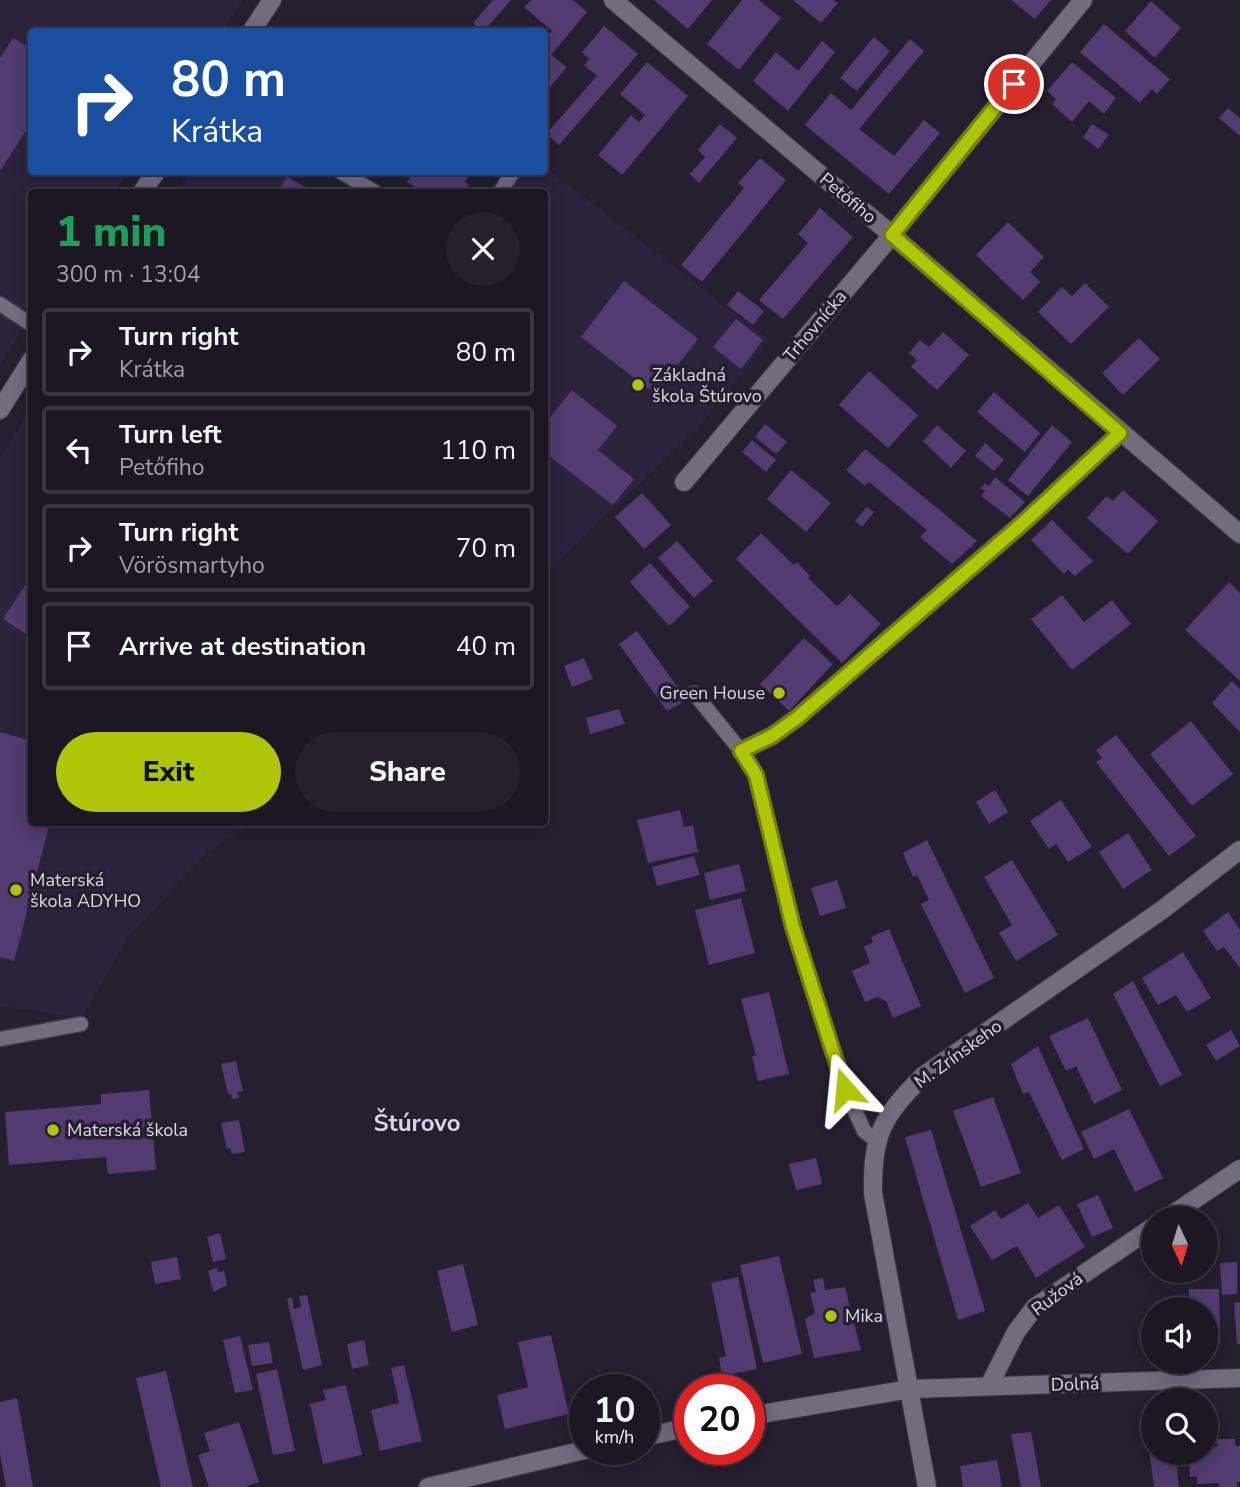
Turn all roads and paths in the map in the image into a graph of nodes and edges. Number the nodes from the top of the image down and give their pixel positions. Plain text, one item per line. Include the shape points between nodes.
1 (272, 0) edge
2 (613, 0) edge
3 (1083, 0) edge
4 (254, 28) edge
5 (346, 175) edge
6 (370, 189) edge
7 (892, 235) junction
8 (0, 304) edge
9 (28, 322) edge
10 (28, 365) edge
11 (0, 410) edge
12 (1120, 433) junction
13 (684, 482) dead end
14 (1240, 534) edge
15 (694, 693) dead end
16 (741, 751) junction
17 (1240, 850) edge
18 (81, 1024) dead end
19 (0, 1039) edge
20 (877, 1141) junction
21 (1240, 1169) edge
22 (1185, 1206) edge
23 (1141, 1235) edge
24 (1240, 1378) edge
25 (989, 1386) junction
26 (909, 1389) junction
27 (765, 1413) edge
28 (569, 1454) edge
29 (428, 1487) edge
30 (927, 1487) edge

1 - 4 street
2 - 7 street, Petőfiho
3 - 7 street, Trhovnícka
5 - 6 lane
7 - 12 street, Petőfiho
7 - 13 street, Trhovnícka
8 - 9 lane
10 - 11 street
12 - 14 street, Petőfiho
12 - 16 street via 797,718
15 - 16 lane
16 - 20 lane via 756,775 793,927 845,1089 864,1131
17 - 20 street, M. Zrínskeho via 1162,910 923,1076 896,1104
18 - 19 lane
20 - 26 street, M. Zrínskeho via 873,1194
21 - 22 street
23 - 25 street, Ružová via 1035,1307 1016,1332
24 - 25 street, Dolná
25 - 26 street, Dolná
26 - 27 street, Dolná
26 - 30 street, M. Zrínskeho
28 - 29 street

